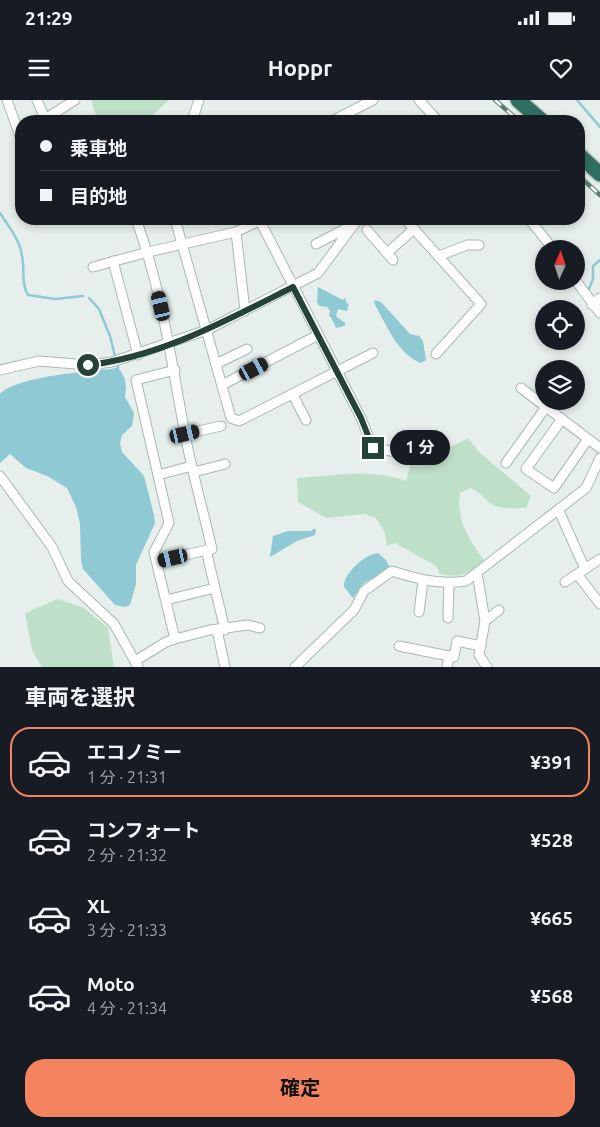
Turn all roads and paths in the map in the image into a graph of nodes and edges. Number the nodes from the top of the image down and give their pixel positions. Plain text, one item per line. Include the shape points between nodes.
1 (7, 100) edge
2 (37, 100) edge
3 (75, 100) edge
4 (199, 100) edge
5 (373, 100) edge
6 (419, 100) edge
7 (518, 100) edge
8 (44, 115) edge
9 (53, 115) edge
10 (194, 115) edge
11 (344, 115) edge
12 (432, 115) edge
13 (535, 115) edge
14 (15, 122) edge
15 (585, 166) edge
16 (600, 174) edge
17 (138, 225) edge
18 (177, 225) edge
19 (249, 225) edge
20 (264, 225) edge
21 (351, 225) edge
22 (354, 225) edge
23 (411, 225) edge
24 (534, 225) edge
25 (414, 229) junction
26 (367, 230) dead end
27 (236, 232) junction
28 (546, 240) edge
29 (183, 244) junction
30 (316, 244) dead end
31 (478, 245) dead end
32 (148, 252) junction
33 (439, 256) junction
34 (113, 261) junction
35 (93, 267) dead end
36 (293, 287) junction
37 (582, 290) edge
38 (600, 298) edge
39 (592, 305) junction
40 (245, 311) junction
41 (600, 313) edge
42 (206, 330) junction
43 (318, 335) junction
44 (170, 343) junction
45 (247, 349) dead end
46 (373, 353) dead end
47 (436, 354) dead end
48 (138, 355) junction
49 (216, 364) junction
50 (0, 370) edge
51 (175, 370) junction
52 (337, 373) junction
53 (222, 385) junction
54 (521, 388) dead end
55 (293, 394) junction
56 (535, 399) edge
57 (544, 410) edge
58 (550, 410) edge
59 (562, 419) junction
60 (306, 420) dead end
61 (220, 426) dead end
62 (185, 434) junction
63 (588, 439) junction
64 (600, 448) edge
65 (397, 452) dead end
66 (600, 458) edge
67 (506, 463) dead end
68 (225, 464) dead end
69 (193, 469) junction
70 (158, 474) junction
71 (0, 476) edge
72 (559, 511) junction
73 (206, 550) junction
74 (600, 559) edge
75 (157, 561) junction
76 (581, 572) junction
77 (477, 573) junction
78 (423, 581) junction
79 (565, 582) dead end
80 (449, 583) junction
81 (215, 588) junction
82 (166, 600) junction
83 (600, 604) edge
84 (499, 610) dead end
85 (419, 612) dead end
86 (448, 618) dead end
87 (485, 621) junction
88 (260, 628) dead end
89 (221, 630) junction
90 (175, 639) junction
91 (399, 646) dead end
92 (481, 646) junction
93 (449, 656) junction
94 (136, 664) edge
95 (225, 667) edge
96 (296, 667) edge
97 (447, 667) edge
98 (487, 667) edge

1 - 14 street
2 - 8 street
3 - 9 street
4 - 10 street
5 - 11 street
6 - 12 street
7 - 13 highway
15 - 16 highway
17 - 32 street
18 - 29 street
19 - 27 street
20 - 36 street
21 - 30 street
22 - 36 street via 318,273
23 - 25 street
24 - 28 street
25 - 26 street via 390,257
25 - 33 street
27 - 29 street
27 - 40 street
29 - 32 street
29 - 42 street
31 - 33 street via 467,245
32 - 34 street
32 - 44 street
33 - 47 street via 481,304
34 - 35 street
34 - 48 street
36 - 40 street
36 - 43 street
37 - 39 street
38 - 39 street
39 - 41 street
40 - 42 street
42 - 44 street
42 - 49 street
43 - 52 street
43 - 53 street
44 - 48 street
44 - 51 street
45 - 49 street
46 - 52 street
48 - 50 street via 88,365 40,361
49 - 53 street
51 - 62 street
51 - 70 street via 136,380
52 - 55 street
52 - 65 street via 373,448
53 - 55 street via 232,418 239,421
54 - 56 street
55 - 60 street
57 - 67 street
58 - 59 street
59 - 63 street
59 - 63 street via 526,468 554,488
61 - 62 street
62 - 69 street
63 - 64 street
66 - 72 street via 586,488
68 - 69 street
69 - 70 street
69 - 73 street via 212,548
70 - 75 street via 169,523 154,552
71 - 94 street via 52,546 68,580 114,624
72 - 76 street
72 - 77 street
73 - 75 street
73 - 81 street
74 - 76 street
75 - 82 street
76 - 79 street
76 - 83 street
77 - 80 street via 466,581
77 - 87 street
78 - 80 street
78 - 85 street
78 - 96 street via 392,571 374,582 364,591 354,610
80 - 86 street
81 - 82 street
81 - 89 street
82 - 90 street
84 - 87 street
87 - 92 street
88 - 89 street via 248,625
89 - 90 street
89 - 95 street
90 - 94 street
91 - 93 street
92 - 93 street via 457,641 454,657
92 - 98 street via 479,655
93 - 97 street

